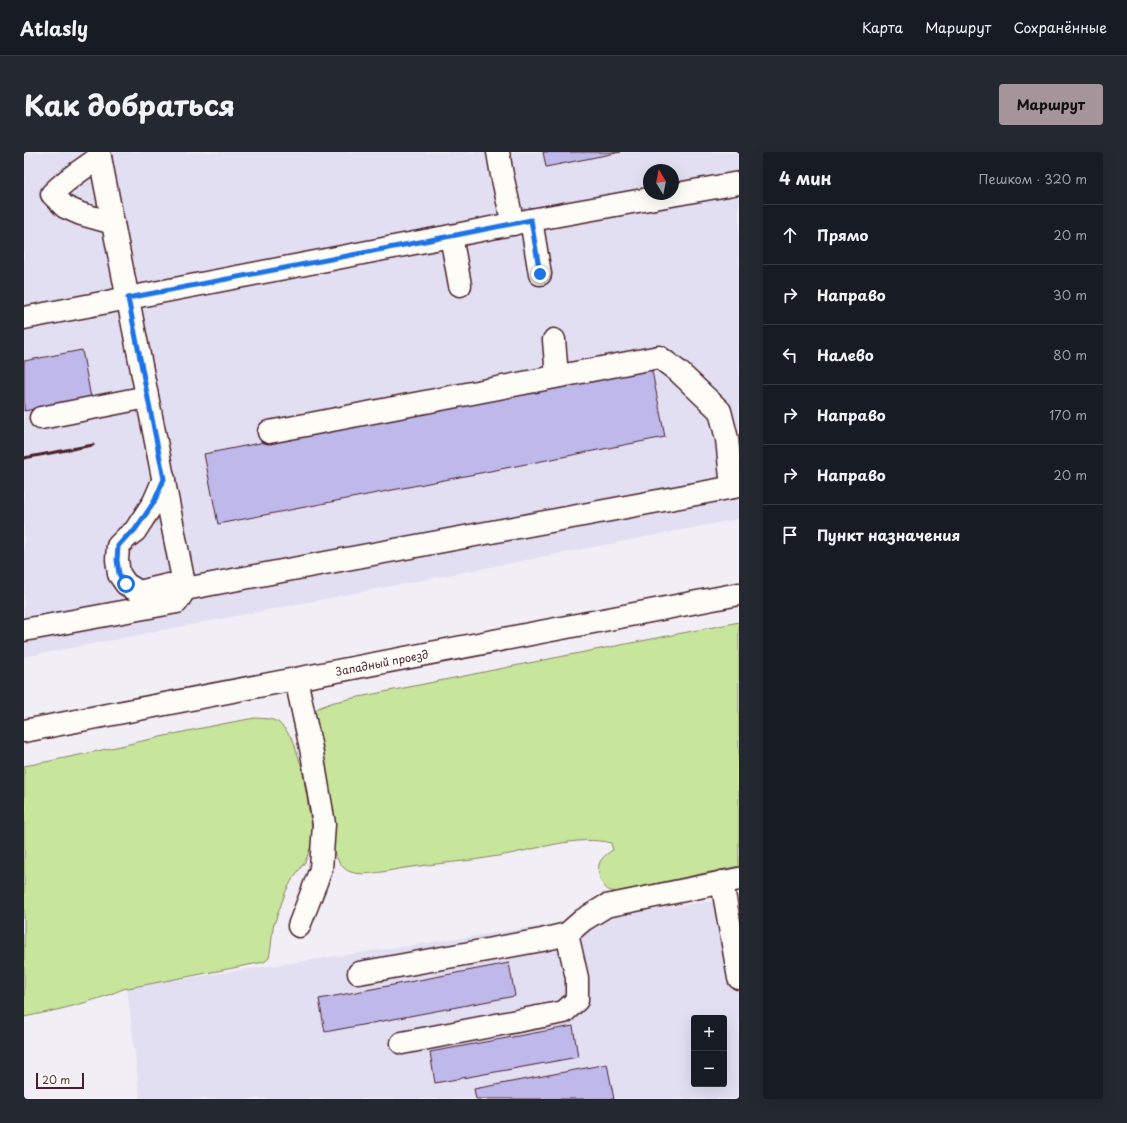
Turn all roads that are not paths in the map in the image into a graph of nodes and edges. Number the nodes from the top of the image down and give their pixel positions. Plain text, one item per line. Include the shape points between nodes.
1 (498, 152) edge
2 (100, 155) edge
3 (739, 183) edge
4 (522, 222) junction
5 (113, 223) junction
6 (451, 236) junction
7 (540, 274) dead end
8 (460, 285) dead end
9 (128, 298) junction
10 (24, 318) edge
11 (554, 340) dead end
12 (557, 376) junction
13 (147, 397) junction
14 (41, 418) dead end
15 (269, 432) dead end
16 (164, 479) junction
17 (735, 486) edge
18 (185, 589) junction
19 (739, 594) edge
20 (24, 630) edge
21 (296, 679) junction
22 (24, 731) edge
23 (730, 881) edge
24 (298, 926) dead end
25 (568, 934) junction
26 (359, 973) dead end
27 (739, 978) edge
28 (402, 1044) dead end

1 - 4 main road via 502,175
2 - 5 main road
2 - 5 main road via 52,194 65,207
3 - 4 main road
4 - 6 main road
4 - 7 main road
5 - 9 main road
6 - 8 main road
6 - 9 main road
9 - 10 main road
9 - 13 main road
11 - 12 main road
12 - 15 main road
12 - 17 main road via 659,358 679,372 720,411
13 - 14 main road
13 - 16 main road
16 - 18 main road
16 - 18 main road via 146,514 134,531 118,546 119,574 126,584 140,592 169,585
17 - 18 main road
18 - 20 main road via 177,602
19 - 21 main road, Западный проезд
21 - 22 main road, Западный проезд
21 - 24 main road via 324,824 321,869
23 - 25 main road via 606,906 583,920
23 - 27 main road
25 - 26 main road
25 - 28 main road via 577,1000 564,1012

